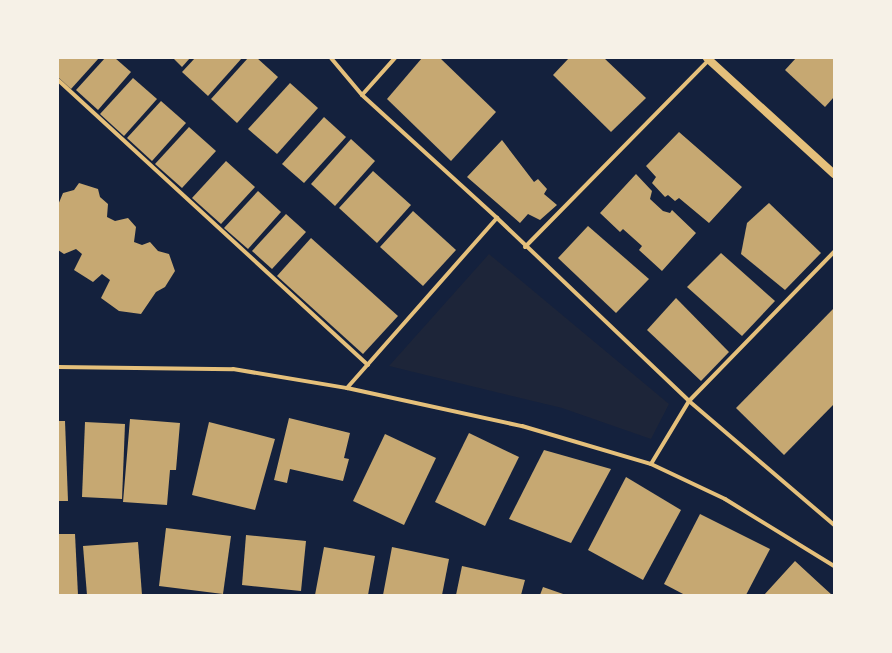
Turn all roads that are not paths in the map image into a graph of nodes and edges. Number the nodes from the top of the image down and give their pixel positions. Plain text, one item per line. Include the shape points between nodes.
1 (331, 58) edge
2 (395, 58) edge
3 (708, 59) edge
4 (58, 80) edge
5 (362, 95) junction
6 (834, 174) edge
7 (498, 218) junction
8 (525, 247) junction
9 (834, 252) edge
10 (368, 365) junction
11 (58, 367) edge
12 (347, 388) junction
13 (689, 401) junction
14 (651, 464) junction
15 (834, 525) edge
16 (834, 566) edge

1 - 5 street
2 - 5 street
3 - 6 main road
3 - 8 street
4 - 10 street
5 - 7 street
7 - 8 street
7 - 10 street
8 - 13 street
9 - 13 street
10 - 12 street
11 - 12 street via 233,369
12 - 14 street via 522,426
13 - 14 street
13 - 15 street
14 - 16 street via 725,499

